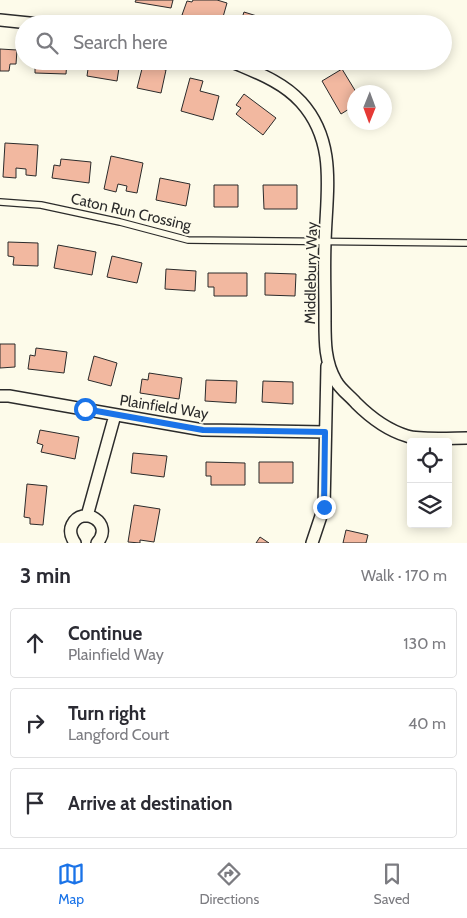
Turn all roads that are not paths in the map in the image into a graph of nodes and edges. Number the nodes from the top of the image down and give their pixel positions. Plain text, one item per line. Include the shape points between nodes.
1 (0, 20) edge
2 (15, 22) edge
3 (251, 70) edge
4 (0, 202) edge
5 (324, 242) junction
6 (467, 243) edge
7 (327, 362) junction
8 (0, 396) edge
9 (115, 415) junction
10 (325, 432) junction
11 (467, 438) edge
12 (86, 516) junction
13 (75, 543) edge
14 (97, 543) edge
15 (312, 543) edge

1 - 2 street
3 - 5 street, Middlebury Way via 286,88 302,102 314,120 327,164
4 - 5 lane, Caton Run Crossing via 41,205 188,240
5 - 6 lane, Caton Run Crossing
5 - 7 street, Middlebury Way
7 - 10 street
7 - 11 street, Middlebury Way via 336,382 367,414 383,425 408,436
8 - 9 street, Plainfield Way
9 - 10 street, Plainfield Way via 203,430
9 - 12 street
10 - 15 street via 324,507
12 - 13 street via 76,519 71,526 71,537
12 - 14 street via 93,517 101,525 102,535

